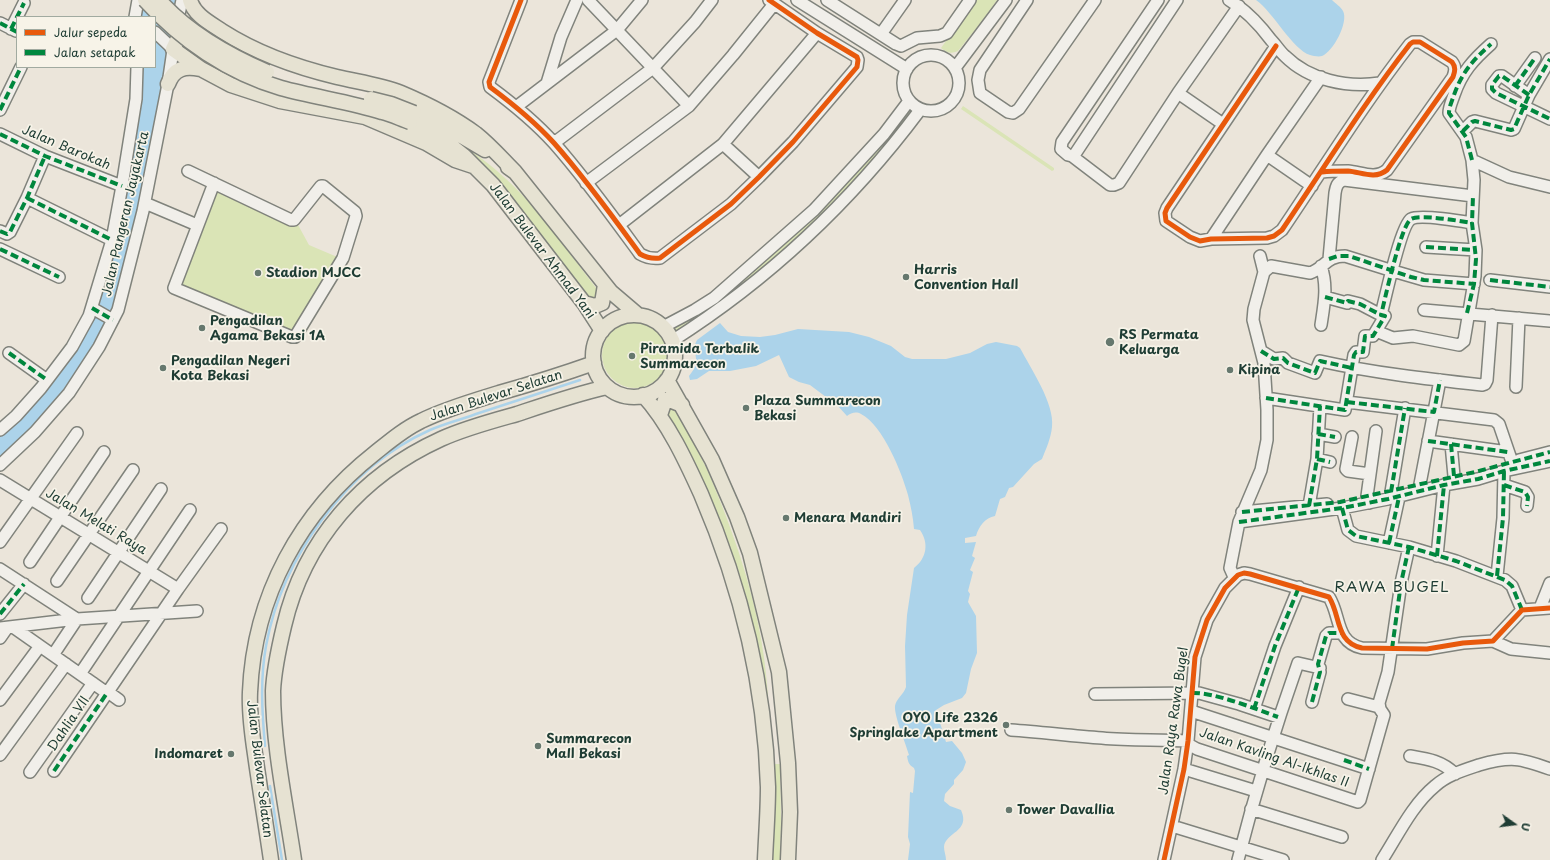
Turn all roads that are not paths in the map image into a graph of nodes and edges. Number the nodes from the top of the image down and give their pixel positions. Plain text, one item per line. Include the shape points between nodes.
1 (138, 0) edge
2 (145, 0) edge
3 (159, 0) edge
4 (182, 0) edge
5 (190, 0) edge
6 (521, 0) edge
7 (577, 0) edge
8 (588, 0) edge
9 (642, 0) edge
10 (712, 0) edge
11 (797, 0) edge
12 (905, 0) edge
13 (970, 0) edge
14 (1006, 0) edge
15 (1027, 0) edge
16 (1095, 0) edge
17 (1158, 0) edge
18 (1177, 0) edge
19 (1229, 0) edge
20 (771, 2) edge
21 (834, 2) edge
22 (24, 3) dead end
23 (1239, 6) junction
24 (19, 16) edge
25 (137, 16) edge
26 (0, 23) edge
27 (210, 23) junction
28 (14, 30) edge
29 (617, 30) junction
30 (222, 31) junction
31 (156, 33) edge
32 (817, 33) junction
33 (882, 34) junction
34 (1491, 44) dead end
35 (170, 46) junction
36 (1276, 46) junction
37 (1535, 58) dead end
38 (1550, 59) edge
39 (21, 68) edge
40 (137, 68) edge
41 (653, 68) junction
42 (955, 68) junction
43 (201, 69) junction
44 (907, 69) junction
45 (1321, 77) junction
46 (547, 83) junction
47 (1380, 83) junction
48 (168, 84) junction
49 (1515, 86) junction
50 (1178, 93) junction
51 (1529, 95) junction
52 (909, 101) junction
53 (689, 106) junction
54 (516, 107) junction
55 (1524, 107) junction
56 (0, 110) edge
57 (920, 110) junction
58 (412, 118) junction
59 (1550, 118) edge
60 (1224, 124) junction
61 (1463, 131) junction
62 (0, 134) edge
63 (554, 143) junction
64 (723, 144) junction
65 (1267, 155) junction
66 (45, 156) junction
67 (1072, 156) junction
68 (1472, 160) junction
69 (473, 166) junction
70 (188, 171) dead end
71 (514, 172) junction
72 (1322, 172) junction
73 (759, 177) junction
74 (214, 183) junction
75 (586, 183) junction
76 (122, 186) junction
77 (1312, 186) junction
78 (1550, 187) edge
79 (1473, 196) junction
80 (27, 198) junction
81 (144, 207) junction
82 (1472, 223) junction
83 (619, 225) junction
84 (196, 228) junction
85 (0, 231) edge
86 (1211, 239) junction
87 (112, 240) junction
88 (1426, 247) dead end
89 (0, 249) edge
90 (1476, 250) junction
91 (1260, 256) dead end
92 (1325, 263) junction
93 (1392, 271) junction
94 (1264, 272) junction
95 (59, 276) dead end
96 (1490, 280) dead end
97 (1474, 284) junction
98 (605, 285) junction
99 (1550, 287) edge
100 (1325, 297) junction
101 (584, 303) junction
102 (92, 308) junction
103 (1424, 310) dead end
104 (1467, 313) junction
105 (638, 315) junction
106 (1381, 315) junction
107 (1492, 315) junction
108 (1519, 318) junction
109 (113, 320) junction
110 (1550, 321) edge
111 (1321, 325) dead end
112 (663, 327) junction
113 (1376, 330) junction
114 (602, 332) junction
115 (672, 341) junction
116 (1262, 351) junction
117 (9, 353) dead end
118 (594, 363) junction
119 (578, 368) junction
120 (1352, 368) junction
121 (47, 380) junction
122 (667, 380) junction
123 (1440, 380) junction
124 (606, 387) junction
125 (1516, 387) dead end
126 (587, 392) junction
127 (643, 395) junction
128 (1266, 398) junction
129 (1347, 402) junction
130 (682, 405) junction
131 (1320, 406) junction
132 (1405, 408) junction
133 (1434, 412) junction
134 (660, 415) junction
135 (0, 430) edge
136 (1376, 431) dead end
137 (77, 433) dead end
138 (1318, 434) junction
139 (1335, 437) dead end
140 (1352, 437) dead end
141 (1428, 441) junction
142 (1450, 444) junction
143 (104, 452) dead end
144 (1550, 452) edge
145 (1317, 459) junction
146 (1550, 461) edge
147 (1330, 462) dead end
148 (1508, 464) junction
149 (0, 465) edge
150 (133, 470) dead end
151 (1370, 474) junction
152 (1477, 475) junction
153 (1454, 476) junction
154 (0, 480) edge
155 (1420, 484) junction
156 (1444, 485) junction
157 (1504, 485) junction
158 (161, 489) dead end
159 (1395, 494) junction
160 (30, 499) junction
161 (1368, 500) junction
162 (1309, 506) junction
163 (1526, 506) dead end
164 (1342, 508) junction
165 (190, 510) dead end
166 (60, 516) junction
167 (1241, 517) junction
168 (221, 529) dead end
169 (89, 534) junction
170 (0, 542) edge
171 (1389, 543) junction
172 (1409, 547) junction
173 (118, 552) junction
174 (1437, 556) junction
175 (30, 562) dead end
176 (0, 569) edge
177 (149, 571) junction
178 (1497, 576) junction
179 (1234, 577) junction
180 (57, 581) dead end
181 (1550, 583) edge
182 (24, 584) junction
183 (1299, 587) junction
184 (178, 589) junction
185 (88, 598) dead end
186 (1545, 608) edge
187 (1522, 610) junction
188 (197, 611) dead end
189 (161, 613) junction
190 (0, 614) edge
191 (119, 616) junction
192 (77, 619) junction
193 (7, 628) edge
194 (1342, 633) junction
195 (0, 638) edge
196 (1493, 641) junction
197 (40, 646) junction
198 (1392, 649) junction
199 (1550, 653) edge
200 (54, 656) junction
201 (66, 664) junction
202 (1320, 668) junction
203 (80, 674) junction
204 (93, 683) junction
205 (107, 693) junction
206 (1192, 693) junction
207 (1095, 694) dead end
208 (1348, 699) dead end
209 (0, 700) edge
210 (119, 700) dead end
211 (1312, 702) dead end
212 (1379, 707) junction
213 (1254, 709) junction
214 (1191, 711) junction
215 (1278, 718) junction
216 (1011, 730) dead end
217 (1272, 737) junction
218 (1188, 742) junction
219 (0, 755) edge
220 (1410, 756) dead end
221 (1184, 769) junction
222 (1369, 769) junction
223 (1262, 770) junction
224 (1550, 770) edge
225 (54, 771) dead end
226 (30, 772) dead end
227 (1455, 774) junction
228 (1256, 791) junction
229 (1251, 809) junction
230 (1172, 826) junction
231 (1342, 837) dead end
232 (1242, 847) junction
233 (271, 860) edge
234 (294, 860) edge
235 (765, 860) edge
236 (788, 860) edge
237 (1164, 860) edge
238 (1238, 860) edge
239 (1283, 860) edge
240 (1382, 860) edge

1 - 25 street
2 - 58 main road, Jalan Bulevar Ahmad Yani, bridge via 188,40 239,71 280,87
3 - 58 main road, Jalan Bulevar Ahmad Yani, bridge via 201,36 254,67 303,84 385,103
4 - 35 street, Jalan Pangeran Jayakarta
5 - 27 main road via 195,10
6 - 54 street via 489,85
7 - 46 street via 561,37
8 - 29 street
9 - 29 street
10 - 41 street
11 - 44 street
12 - 33 street
13 - 33 street via 944,35 917,38 901,46
14 - 42 street
15 - 16 street via 980,70 978,80 980,93 1013,113 1019,109
17 - 67 street via 1062,142 1061,149
18 - 67 street
19 - 23 street
20 - 32 street
20 - 53 street via 733,55
21 - 33 street
22 - 24 street
23 - 36 street
23 - 50 street
26 - 28 street
27 - 30 main road
27 - 35 main road via 192,24 185,28
29 - 41 street
29 - 46 street
30 - 43 main road via 210,34 200,45 197,61
30 - 71 main road via 291,65 399,92 453,119 476,134 496,151
31 - 35 street
32 - 64 street
32 - 73 street via 856,57 856,67 794,142
34 - 61 street via 1466,70 1450,106 1449,113
35 - 43 main road
35 - 48 street, Jalan Pangeran Jayakarta
36 - 45 street via 1291,62
36 - 60 street
37 - 49 street
38 - 51 street
39 - 56 street
40 - 76 street via 136,99
41 - 53 street
41 - 63 street
42 - 44 street via 940,56 931,55 917,59
42 - 57 street via 960,84 951,104 935,112
43 - 48 main road via 182,68 171,77
43 - 69 main road via 231,85 280,101 365,117
44 - 52 street via 903,86
45 - 47 street via 1355,85
45 - 65 street
46 - 54 street
47 - 72 street
47 - 72 street via 1413,42 1420,42 1455,65 1453,77 1387,170 1382,174 1371,175 1350,171
48 - 81 street, Jalan Pangeran Jayakarta
49 - 51 street
49 - 55 street via 1500,76 1492,85 1492,89
50 - 60 street
50 - 67 street via 1117,185 1110,185
51 - 55 street
52 - 57 street
52 - 112 street via 884,134 814,210 714,298
53 - 75 street
54 - 63 street
55 - 59 street
55 - 61 street via 1513,130 1475,121
57 - 115 street via 861,183 807,237 757,281 707,319
58 - 69 main road, Jalan Bulevar Ahmad Yani via 445,141
58 - 71 main road, Jalan Bulevar Ahmad Yani via 482,149
60 - 86 street via 1165,213 1166,220 1190,237 1200,241
61 - 68 street
62 - 66 street, Jalan Barokah
63 - 75 street
64 - 73 street
64 - 83 street
65 - 77 street
65 - 86 street
66 - 76 street, Jalan Barokah
66 - 80 street
68 - 78 street via 1509,177
68 - 79 street
69 - 101 main road, Jalan Bulevar Ahmad Yani via 493,185
70 - 74 street
71 - 98 main road, Jalan Bulevar Ahmad Yani
72 - 77 street
73 - 83 street via 731,204 660,258 649,258 640,254
74 - 84 street
74 - 84 street via 291,220 294,220 323,186 355,212 343,258 297,335 292,337 175,290
75 - 83 street
76 - 87 street
77 - 86 street via 1278,234 1267,238
79 - 82 street
79 - 92 street via 1376,183 1340,181 1335,193
80 - 85 street via 10,232 8,234
80 - 87 street
81 - 84 street
81 - 109 street, Jalan Pangeran Jayakarta via 129,270
82 - 90 street
82 - 93 street via 1412,218 1405,227
87 - 102 street
88 - 90 street
89 - 95 street
90 - 97 street
91 - 94 street
92 - 93 street via 1338,256 1349,256
92 - 94 street via 1310,273 1271,266
92 - 100 street
93 - 97 street via 1424,280
93 - 106 street
94 - 116 street via 1253,320
96 - 99 street
97 - 104 street
98 - 101 main road via 602,303 595,306
98 - 105 main road, Jalan Bulevar Ahmad Yani
100 - 106 street via 1360,304
100 - 111 street
101 - 114 main road, Jalan Bulevar Ahmad Yani
102 - 109 street
102 - 121 street via 72,347
103 - 104 street
104 - 107 street
104 - 113 street via 1464,342 1460,345 1413,336 1393,338
105 - 112 main road via 650,318
105 - 114 main road via 618,318
106 - 113 street via 1384,316
107 - 108 street
107 - 123 street via 1485,384
108 - 110 street
108 - 125 street
109 - 149 street, Jalan Pangeran Jayakarta via 92,359 69,392 40,427
112 - 115 main road
113 - 120 street via 1373,336 1365,336 1363,352 1356,352
114 - 118 main road via 596,341
115 - 122 main road via 675,354 673,368
116 - 120 street via 1274,359 1283,358 1288,363 1315,373 1320,360
116 - 128 street
117 - 121 street
118 - 119 main road, Jalan Bulevar Selatan
118 - 124 main road
119 - 126 main road via 588,372 592,381
119 - 233 main road, Jalan Bulevar Selatan via 480,399 421,421 398,434 349,476 303,530 279,572 266,602 252,672 250,716
120 - 123 street
120 - 129 street
121 - 135 street via 16,416
122 - 127 main road via 656,390
122 - 130 main road
123 - 133 street
124 - 126 main road, Jalan Bulevar Selatan
124 - 127 main road via 624,396
126 - 234 main road, Jalan Bulevar Selatan via 443,438 403,459 358,494 333,522 310,556 297,582 288,609 276,662 273,691 276,738
127 - 134 main road
128 - 131 street
128 - 167 street via 1268,423 1264,454 1255,485
129 - 131 street via 1346,410
129 - 132 street
130 - 134 main road via 665,400
130 - 236 main road via 712,460 746,539 780,672 788,763
131 - 138 street
132 - 133 street
132 - 159 street
133 - 141 street
133 - 148 street via 1494,420 1499,424
134 - 235 main road via 691,473 706,508 727,561 746,626 762,712 768,788
136 - 151 street
137 - 160 street
138 - 139 street
138 - 145 street
140 - 151 street via 1346,469
141 - 142 street
141 - 155 street
142 - 148 street
142 - 153 street
143 - 166 street
144 - 148 street
145 - 147 street
145 - 162 street
146 - 148 street
148 - 152 street
148 - 157 street
150 - 169 street
151 - 161 street
152 - 153 street
152 - 156 street
153 - 155 street
154 - 160 street, Jalan Melati Raya
155 - 159 street
156 - 159 street
156 - 174 street
157 - 163 street via 1525,492 1528,497
157 - 178 street
158 - 173 street
159 - 161 street
159 - 171 street
160 - 166 street, Jalan Melati Raya
160 - 170 street
161 - 162 street
161 - 164 street
162 - 167 street
164 - 167 street
164 - 171 street via 1351,533
165 - 177 street
166 - 169 street, Jalan Melati Raya
166 - 175 street
167 - 179 street via 1230,568
168 - 184 street, Dahlia VII
169 - 173 street, Jalan Melati Raya
169 - 180 street
171 - 172 street
172 - 174 street
172 - 198 street, Jalan Kavling Al-Ikhlas II via 1394,622
173 - 177 street, Jalan Melati Raya
173 - 185 street
174 - 178 street
176 - 182 street
177 - 184 street, Jalan Melati Raya
177 - 191 street
178 - 187 street via 1509,582
179 - 183 street via 1244,573
179 - 206 street, Jalan Raya Rawa Bugel via 1224,588 1207,620 1195,657
181 - 186 street
182 - 190 street
182 - 192 street
183 - 194 street via 1329,597
183 - 213 street via 1275,646
184 - 189 street, Dahlia VII
186 - 187 street
187 - 196 street
188 - 189 street
189 - 191 street
189 - 205 street, Dahlia VII
191 - 192 street
191 - 203 street
192 - 193 street
192 - 200 street
193 - 195 street
193 - 197 street
194 - 198 street via 1347,641 1357,647
194 - 202 street via 1329,633 1326,636 1318,664
196 - 198 street via 1427,649
196 - 199 street via 1511,649
197 - 200 street
197 - 209 street
198 - 212 street, Jalan Kavling Al-Ikhlas II
200 - 201 street
201 - 203 street
201 - 219 street
202 - 211 street
202 - 215 street via 1298,663
203 - 204 street
204 - 205 street
204 - 226 street
205 - 210 street
205 - 225 street, Dahlia VII
206 - 207 street
206 - 213 street
206 - 214 street, Jalan Raya Rawa Bugel
208 - 212 street
212 - 222 street, Jalan Kavling Al-Ikhlas II via 1384,715
213 - 215 street
214 - 217 street
214 - 218 street, Jalan Raya Rawa Bugel
215 - 217 street
216 - 218 street
217 - 222 street
217 - 223 street
218 - 221 street, Jalan Raya Rawa Bugel
218 - 223 street, Jalan Kavling Al-Ikhlas II via 1196,749
220 - 227 street via 1448,766
221 - 228 street
221 - 230 street, Jalan Raya Rawa Bugel
222 - 223 street, Jalan Kavling Al-Ikhlas II via 1358,802
223 - 228 street
224 - 227 street via 1529,762 1510,759
227 - 240 street via 1436,785 1424,797
228 - 229 street
229 - 231 street
229 - 232 street
230 - 232 street
230 - 237 street, Jalan Raya Rawa Bugel
232 - 238 street
232 - 239 street

